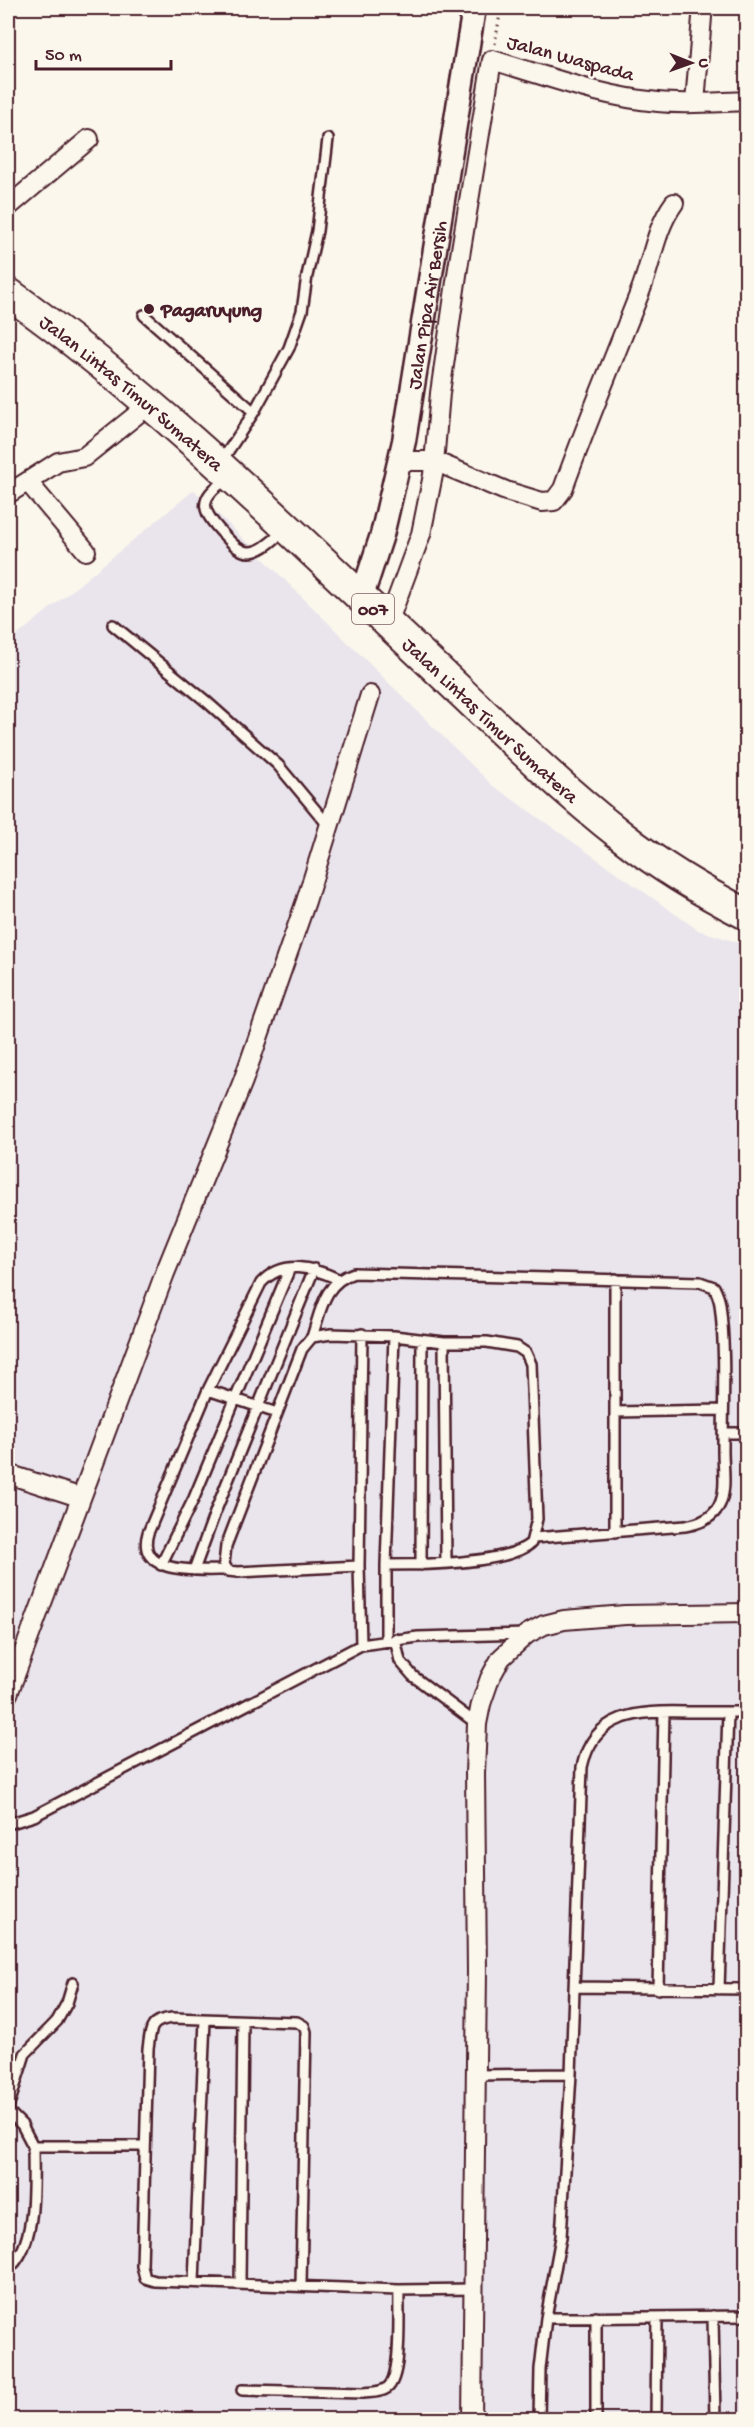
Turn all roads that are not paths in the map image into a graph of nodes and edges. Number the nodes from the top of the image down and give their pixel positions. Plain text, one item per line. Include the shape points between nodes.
1 (474, 8) edge
2 (702, 17) dead end
3 (747, 101) edge
4 (695, 103) junction
5 (89, 139) dead end
6 (328, 139) dead end
7 (674, 203) dead end
8 (8, 207) edge
9 (8, 293) edge
10 (144, 315) dead end
11 (150, 404) junction
12 (254, 412) junction
13 (399, 460) junction
14 (434, 460) junction
15 (226, 470) junction
16 (28, 482) junction
17 (8, 494) edge
18 (286, 529) junction
19 (86, 551) dead end
20 (361, 599) junction
21 (388, 623) junction
22 (113, 625) dead end
23 (370, 695) dead end
24 (328, 825) junction
25 (747, 914) edge
26 (290, 1268) junction
27 (314, 1269) junction
28 (338, 1279) junction
29 (615, 1280) junction
30 (362, 1334) junction
31 (394, 1336) junction
32 (312, 1337) junction
33 (422, 1340) junction
34 (444, 1342) junction
35 (208, 1390) junction
36 (235, 1399) junction
37 (258, 1407) junction
38 (722, 1410) junction
39 (615, 1412) junction
40 (277, 1413) junction
41 (747, 1432) edge
42 (723, 1433) junction
43 (8, 1474) edge
44 (79, 1497) junction
45 (615, 1532) junction
46 (534, 1538) junction
47 (446, 1563) junction
48 (161, 1565) junction
49 (386, 1565) junction
50 (421, 1565) junction
51 (359, 1566) junction
52 (194, 1570) junction
53 (226, 1570) junction
54 (747, 1613) edge
55 (527, 1634) junction
56 (390, 1640) junction
57 (361, 1645) junction
58 (8, 1694) edge
59 (664, 1712) junction
60 (728, 1712) junction
61 (747, 1712) edge
62 (477, 1724) junction
63 (8, 1824) edge
64 (73, 1983) dead end
65 (574, 1987) junction
66 (658, 1989) junction
67 (718, 1989) junction
68 (747, 1989) edge
69 (205, 2020) junction
70 (243, 2021) junction
71 (571, 2074) junction
72 (475, 2075) junction
73 (8, 2110) edge
74 (33, 2146) junction
75 (145, 2146) junction
76 (8, 2269) edge
77 (194, 2282) junction
78 (240, 2283) junction
79 (300, 2285) junction
80 (475, 2289) junction
81 (399, 2290) junction
82 (713, 2316) junction
83 (747, 2316) edge
84 (596, 2317) junction
85 (657, 2317) junction
86 (546, 2318) junction
87 (242, 2390) dead end
88 (472, 2420) edge
89 (539, 2420) edge
90 (596, 2420) edge
91 (656, 2420) edge
92 (715, 2420) edge

1 - 13 street, Jalan Pipa Air Bersih
2 - 4 street
3 - 4 street, Jalan Waspada
4 - 14 street, Jalan Waspada via 657,102 591,90 492,60 458,268
5 - 8 street
6 - 12 lane via 302,311 289,348
7 - 14 street via 662,222 641,290 556,499 542,502 506,491
9 - 11 highway, Jalan Lintas Timur Sumatera / 007
10 - 12 lane
11 - 15 highway, Jalan Lintas Timur Sumatera / 007
11 - 16 street via 84,457 58,462
12 - 15 lane
13 - 14 street
13 - 20 street, Jalan Pipa Air Bersih via 382,535
14 - 21 street via 421,534
15 - 18 highway, Jalan Lintas Timur Sumatera / 007
15 - 18 lane via 210,493 206,510 208,518 235,546 245,552 257,550
16 - 17 street
16 - 19 street
18 - 20 highway, Jalan Lintas Timur Sumatera / 007
20 - 21 highway, Jalan Lintas Timur Sumatera / 007
21 - 25 highway, Jalan Lintas Timur Sumatera / 007 via 623,837 679,876
22 - 24 lane via 278,765
23 - 24 street
24 - 44 street via 306,901 243,1081
26 - 27 lane
26 - 35 lane via 277,1271 261,1284
26 - 36 lane
27 - 28 lane
27 - 37 lane
28 - 29 lane via 361,1273
28 - 32 lane via 330,1287
29 - 38 lane via 700,1282 716,1289 722,1323
29 - 39 lane
30 - 31 lane
30 - 32 lane
30 - 51 lane
31 - 33 lane
31 - 49 lane
32 - 40 lane via 302,1349
33 - 34 lane
33 - 50 lane
34 - 46 lane via 503,1343 522,1350 531,1364 537,1519
34 - 47 lane
35 - 36 lane
35 - 48 lane via 147,1538 149,1554
36 - 37 lane
36 - 48 lane
37 - 40 lane
37 - 52 lane
38 - 39 lane
38 - 42 lane
39 - 45 lane
40 - 53 lane via 226,1546
41 - 42 lane
42 - 45 lane via 722,1491 715,1512 694,1525
43 - 44 street
44 - 58 street
45 - 46 lane
46 - 47 lane via 513,1554
47 - 50 lane
48 - 52 lane
49 - 50 lane
49 - 56 lane
51 - 53 lane via 271,1572
51 - 57 lane
52 - 53 lane
54 - 55 street via 564,1620
55 - 56 lane
55 - 62 street via 501,1658 484,1695
56 - 57 lane
56 - 62 lane via 412,1676
57 - 63 lane via 34,1816
59 - 60 lane
59 - 65 lane via 635,1714 606,1725 584,1756
59 - 66 lane
60 - 61 lane
60 - 67 lane
62 - 72 street
64 - 73 lane via 57,2021 25,2054
65 - 66 lane
65 - 71 lane
66 - 67 lane
67 - 68 lane
69 - 70 lane
69 - 75 lane via 172,2018 159,2020 152,2027
69 - 77 lane
70 - 78 lane
70 - 79 lane via 297,2022 306,2032
71 - 72 lane
71 - 86 lane via 561,2237
72 - 80 street
73 - 74 lane
74 - 75 lane
74 - 76 lane via 29,2227 16,2261
75 - 77 lane via 143,2274 152,2281
77 - 78 lane
78 - 79 lane
79 - 81 lane
80 - 81 lane
80 - 88 street
81 - 87 lane via 396,2365 387,2388 363,2393
82 - 83 lane
82 - 85 lane
82 - 92 lane
84 - 85 lane
84 - 86 lane
84 - 90 lane
85 - 91 lane
86 - 89 lane

